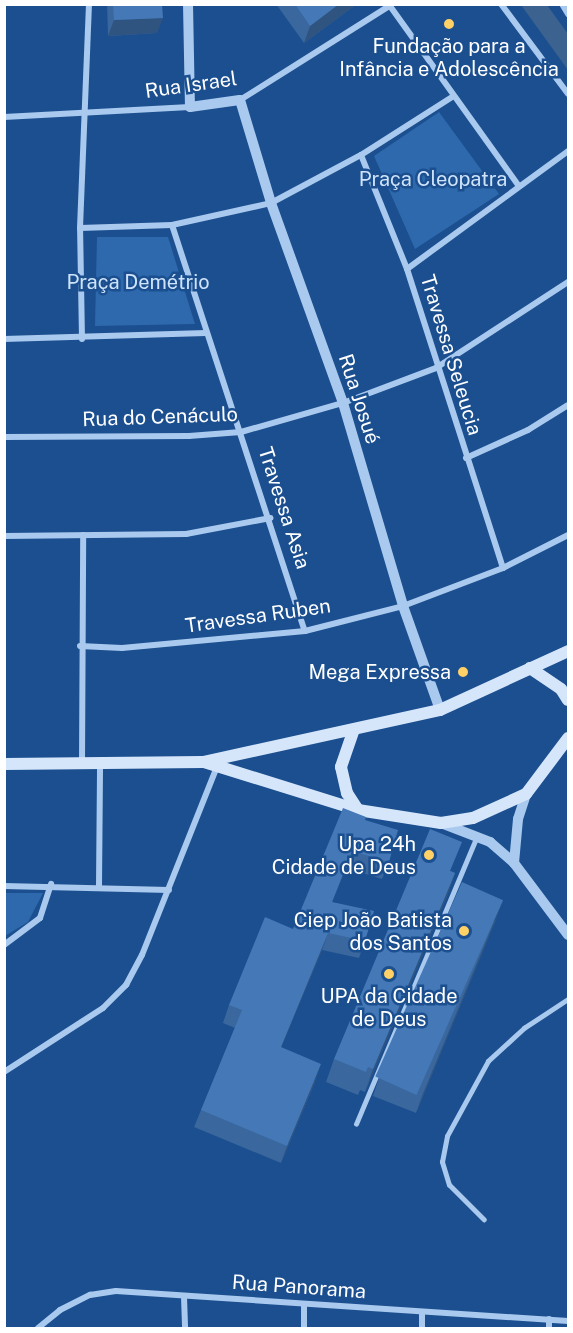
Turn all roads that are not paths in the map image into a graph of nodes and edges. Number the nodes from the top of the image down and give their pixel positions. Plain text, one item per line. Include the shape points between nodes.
1 (89, 4) edge
2 (188, 4) edge
3 (501, 4) edge
4 (562, 4) edge
5 (391, 5) edge
6 (568, 14) edge
7 (568, 94) edge
8 (452, 97) junction
9 (240, 100) junction
10 (190, 107) junction
11 (87, 114) junction
12 (4, 117) edge
13 (568, 151) edge
14 (361, 156) junction
15 (519, 186) junction
16 (272, 203) junction
17 (172, 225) junction
18 (80, 228) junction
19 (407, 269) junction
20 (568, 282) edge
21 (206, 333) junction
22 (4, 339) edge
23 (82, 339) junction
24 (436, 368) junction
25 (343, 404) junction
26 (568, 405) edge
27 (241, 432) junction
28 (4, 437) edge
29 (466, 458) junction
30 (271, 518) junction
31 (83, 535) junction
32 (568, 535) edge
33 (4, 536) edge
34 (503, 567) junction
35 (403, 606) junction
36 (305, 631) junction
37 (80, 646) junction
38 (568, 651) edge
39 (530, 668) junction
40 (568, 700) edge
41 (440, 710) junction
42 (353, 732) junction
43 (568, 738) edge
44 (203, 762) junction
45 (4, 764) edge
46 (82, 764) junction
47 (100, 764) junction
48 (217, 767) junction
49 (526, 794) junction
50 (358, 810) junction
51 (441, 823) junction
52 (477, 836) junction
53 (514, 863) junction
54 (51, 884) junction
55 (4, 886) edge
56 (99, 886) junction
57 (169, 890) junction
58 (568, 935) edge
59 (4, 945) edge
60 (568, 999) edge
61 (4, 1072) edge
62 (356, 1124) dead end
63 (484, 1220) dead end
64 (184, 1297) junction
65 (304, 1304) junction
66 (422, 1312) junction
67 (549, 1319) junction
68 (568, 1320) edge
69 (38, 1329) edge
70 (184, 1329) edge
71 (304, 1329) edge
72 (422, 1329) edge
73 (549, 1329) edge

1 - 11 street
2 - 10 street
3 - 7 street
4 - 6 street
5 - 8 street
5 - 9 street, Rua Israel
8 - 14 street
8 - 15 street
9 - 10 street, Rua Israel
9 - 16 street, Rua Josué
10 - 11 street, Rua Israel
11 - 12 street, Rua Israel
11 - 18 street
13 - 15 street
14 - 16 street
14 - 19 street, Travessa Seleucia
15 - 19 street
16 - 17 street
16 - 25 street, Rua Josué
17 - 18 street
17 - 21 street, Travessa Asia
18 - 23 street
19 - 24 street, Travessa Seleucia
20 - 24 street, Rua do Cenáculo
21 - 23 street
21 - 27 street, Travessa Asia
22 - 23 street
24 - 25 street, Rua do Cenáculo
24 - 29 street, Travessa Seleucia
25 - 27 street, Rua do Cenáculo
25 - 35 street, Rua Josué
26 - 29 street via 528,430
27 - 28 street, Rua do Cenáculo
27 - 30 street, Travessa Asia
29 - 34 street, Travessa Seleucia
30 - 31 street via 186,534
30 - 36 street, Travessa Asia
31 - 33 street
31 - 37 street
32 - 34 street, Travessa Ruben
34 - 35 street, Travessa Ruben
35 - 36 street, Travessa Ruben
35 - 41 street, Rua Josué
36 - 37 street, Travessa Ruben via 122,648
37 - 46 street
38 - 39 main road
39 - 40 main road via 561,690
39 - 41 main road
41 - 42 main road
42 - 44 main road
42 - 50 main road via 341,766 347,793
43 - 49 main road
44 - 47 main road
44 - 48 main road
45 - 46 main road
46 - 47 main road
47 - 56 street
48 - 50 main road
48 - 57 street
49 - 51 main road via 473,818
49 - 53 street via 518,819
50 - 51 main road
51 - 52 street
52 - 53 street
52 - 62 lane
53 - 58 street
54 - 55 street
54 - 56 street
54 - 59 street via 40,918
56 - 57 street
57 - 61 street via 126,986 103,1008
60 - 63 lane via 524,1028 488,1061 447,1136 442,1162 449,1185
64 - 65 street, Rua Panorama
64 - 69 street, Rua Panorama via 116,1291 90,1295 60,1310
64 - 70 street
65 - 66 street, Rua Panorama
65 - 71 street
66 - 67 street, Rua Panorama
66 - 72 street
67 - 68 street, Rua Panorama
67 - 73 street

